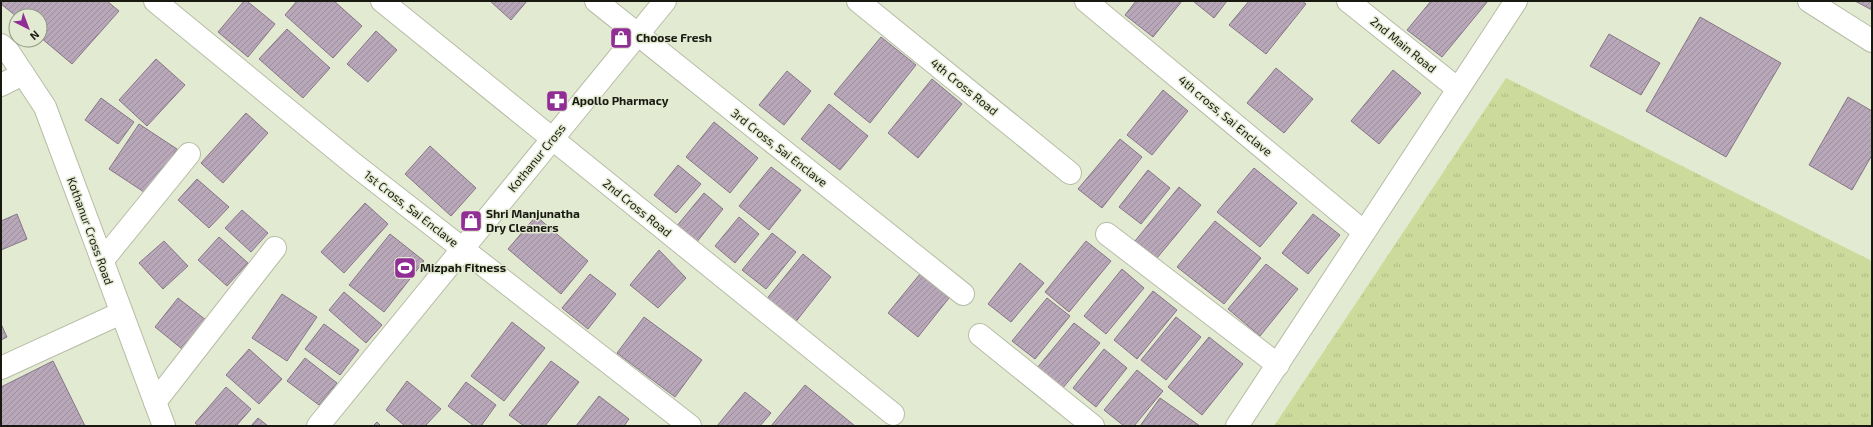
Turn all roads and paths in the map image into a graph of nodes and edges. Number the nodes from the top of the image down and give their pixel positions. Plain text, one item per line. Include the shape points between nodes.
1 (155, 1) edge
2 (382, 1) edge
3 (596, 1) edge
4 (665, 1) edge
5 (858, 1) edge
6 (1086, 1) edge
7 (1348, 1) edge
8 (1516, 1) edge
9 (1809, 1) edge
10 (638, 35) junction
11 (1872, 41) edge
12 (1, 45) edge
13 (22, 74) junction
14 (1, 85) edge
15 (1458, 89) junction
16 (552, 139) junction
17 (189, 154) dead end
18 (1070, 173) dead end
19 (1364, 232) junction
20 (1107, 234) dead end
21 (275, 248) dead end
22 (462, 250) junction
23 (102, 261) junction
24 (963, 294) dead end
25 (120, 313) junction
26 (980, 335) dead end
27 (1278, 365) junction
28 (1, 368) edge
29 (155, 402) junction
30 (893, 414) dead end
31 (164, 426) edge
32 (318, 426) edge
33 (690, 426) edge
34 (1092, 426) edge
35 (1238, 426) edge

1 - 22 street, 1st Cross, Sai Enclave
2 - 16 street, 2nd Cross Road
3 - 10 street, 3rd Cross, Sai Enclave
4 - 10 street, Kothanur Cross
5 - 18 street, 4th Cross Road
6 - 19 street, 4th cross, Sai Enclave
7 - 15 street, 2nd Main Road
8 - 15 street
9 - 11 street
10 - 16 street, Kothanur Cross
10 - 24 street, 3rd Cross, Sai Enclave
12 - 13 street, Kothanur Cross Road via 8,51
13 - 14 street
13 - 23 street, Kothanur Cross Road via 45,107
15 - 19 street
16 - 22 street, Kothanur Cross
16 - 30 street, 2nd Cross Road
17 - 23 street
19 - 27 street
20 - 27 street
21 - 29 street
22 - 32 street, Kothanur Cross
22 - 33 street, 1st Cross, Sai Enclave
23 - 25 street, Kothanur Cross Road
25 - 28 street
25 - 29 street, Kothanur Cross Road
26 - 34 street
27 - 35 street
29 - 31 street, Kothanur Cross Road

